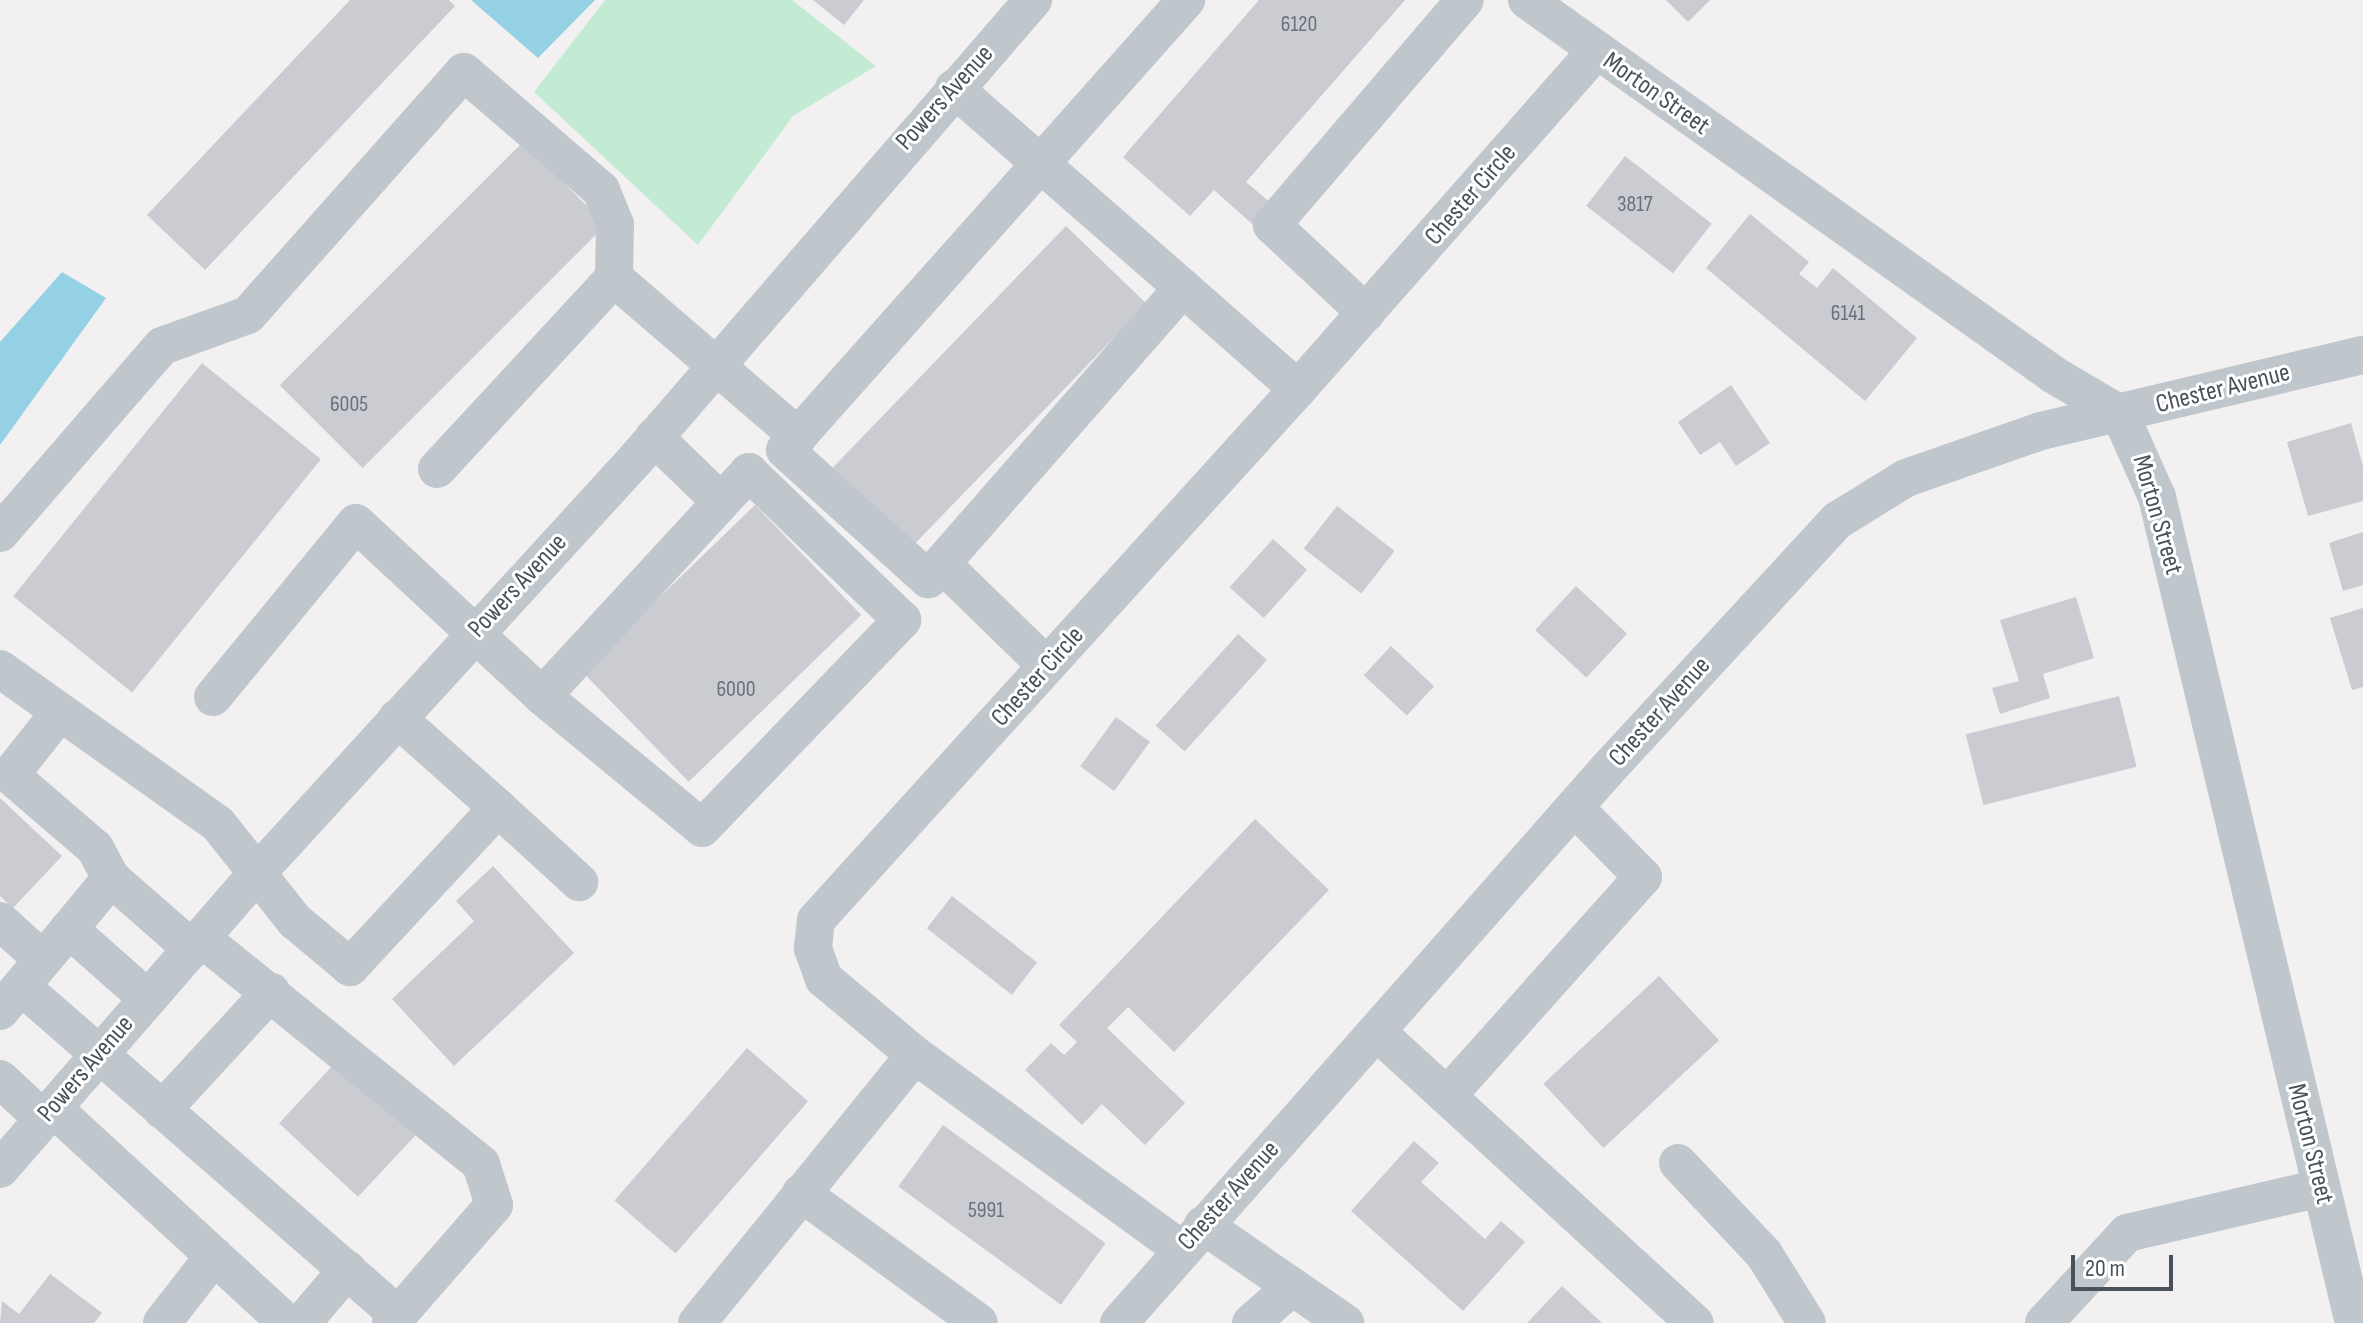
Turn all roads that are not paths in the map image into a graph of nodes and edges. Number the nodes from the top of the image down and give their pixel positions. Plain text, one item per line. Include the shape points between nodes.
1 (1033, 0) edge
2 (1186, 0) edge
3 (1465, 0) edge
4 (1527, 0) edge
5 (1596, 51) junction
6 (954, 88) junction
7 (1041, 163) junction
8 (614, 278) junction
9 (1183, 288) junction
10 (1366, 313) junction
11 (2363, 355) edge
12 (715, 366) junction
13 (1298, 389) junction
14 (2120, 414) junction
15 (798, 436) junction
16 (654, 437) junction
17 (437, 469) dead end
18 (721, 502) junction
19 (0, 533) edge
20 (942, 564) junction
21 (475, 632) junction
22 (1047, 666) junction
23 (0, 669) edge
24 (542, 696) junction
25 (213, 697) dead end
26 (60, 712) junction
27 (397, 718) junction
28 (1574, 807) junction
29 (498, 808) junction
30 (258, 872) junction
31 (111, 878) junction
32 (579, 882) dead end
33 (0, 921) edge
34 (69, 929) junction
35 (196, 943) junction
36 (22, 986) edge
37 (271, 992) junction
38 (148, 999) junction
39 (1377, 1032) junction
40 (99, 1054) junction
41 (915, 1055) junction
42 (0, 1079) edge
43 (1447, 1096) junction
44 (162, 1110) junction
45 (48, 1114) junction
46 (1678, 1163) dead end
47 (0, 1169) edge
48 (2320, 1188) junction
49 (801, 1193) junction
50 (1192, 1237) junction
51 (214, 1256) junction
52 (347, 1270) junction
53 (1292, 1287) junction
54 (394, 1319) edge
55 (288, 1322) edge
56 (162, 1323) edge
57 (697, 1323) edge
58 (979, 1323) edge
59 (1119, 1323) edge
60 (1251, 1323) edge
61 (1345, 1323) edge
62 (1695, 1323) edge
63 (1807, 1323) edge
64 (2044, 1323) edge
65 (2354, 1323) edge

1 - 6 street, Powers Avenue
2 - 7 street
3 - 10 street via 1272,225
4 - 5 street, Morton Street
5 - 10 street, Chester Circle
5 - 14 street, Morton Street via 2054,375
6 - 7 street
6 - 12 street, Powers Avenue
7 - 9 street
7 - 15 street
8 - 12 street
8 - 17 street
8 - 19 street via 615,225 601,190 464,72 248,315 162,346
9 - 13 street
9 - 20 street
10 - 13 street, Chester Circle
11 - 14 street, Chester Avenue
12 - 15 street
12 - 16 street, Powers Avenue
13 - 22 street, Chester Circle
14 - 28 street, Chester Avenue via 2041,431 1938,465 1906,478 1838,520
14 - 48 street, Morton Street via 2157,497
15 - 20 street via 785,450 884,540 928,579
16 - 18 street
16 - 21 street, Powers Avenue
18 - 24 street
18 - 24 street via 749,472 902,620 702,828
20 - 22 street
21 - 24 street
21 - 25 street via 356,523
21 - 27 street, Powers Avenue
22 - 41 street, Chester Circle via 816,920 813,948 824,979
23 - 26 street
26 - 30 street via 218,824
26 - 31 street via 10,775 95,848
27 - 29 street
27 - 30 street, Powers Avenue
28 - 39 street, Chester Avenue
28 - 43 street via 1643,877
29 - 30 street via 350,967 295,921
29 - 32 street
30 - 35 street, Powers Avenue
31 - 34 street
31 - 35 street
33 - 36 street
34 - 36 street
34 - 38 street
35 - 37 street
35 - 38 street, Powers Avenue
36 - 40 street
37 - 44 street
37 - 54 street via 481,1164 494,1205
38 - 40 street, Powers Avenue
39 - 43 street
39 - 50 street, Chester Avenue
40 - 44 street
40 - 45 street, Powers Avenue
41 - 49 street
41 - 50 street, Chester Circle
42 - 45 street
43 - 62 street
44 - 52 street
45 - 47 street, Powers Avenue
45 - 51 street
46 - 63 street via 1764,1254
48 - 64 street via 2127,1233
48 - 65 street, Morton Street
49 - 57 street
49 - 58 street
50 - 53 street, Chester Circle
50 - 59 street, Chester Avenue
51 - 55 street
51 - 56 street
52 - 54 street
52 - 55 street
53 - 60 street
53 - 61 street, Chester Circle

